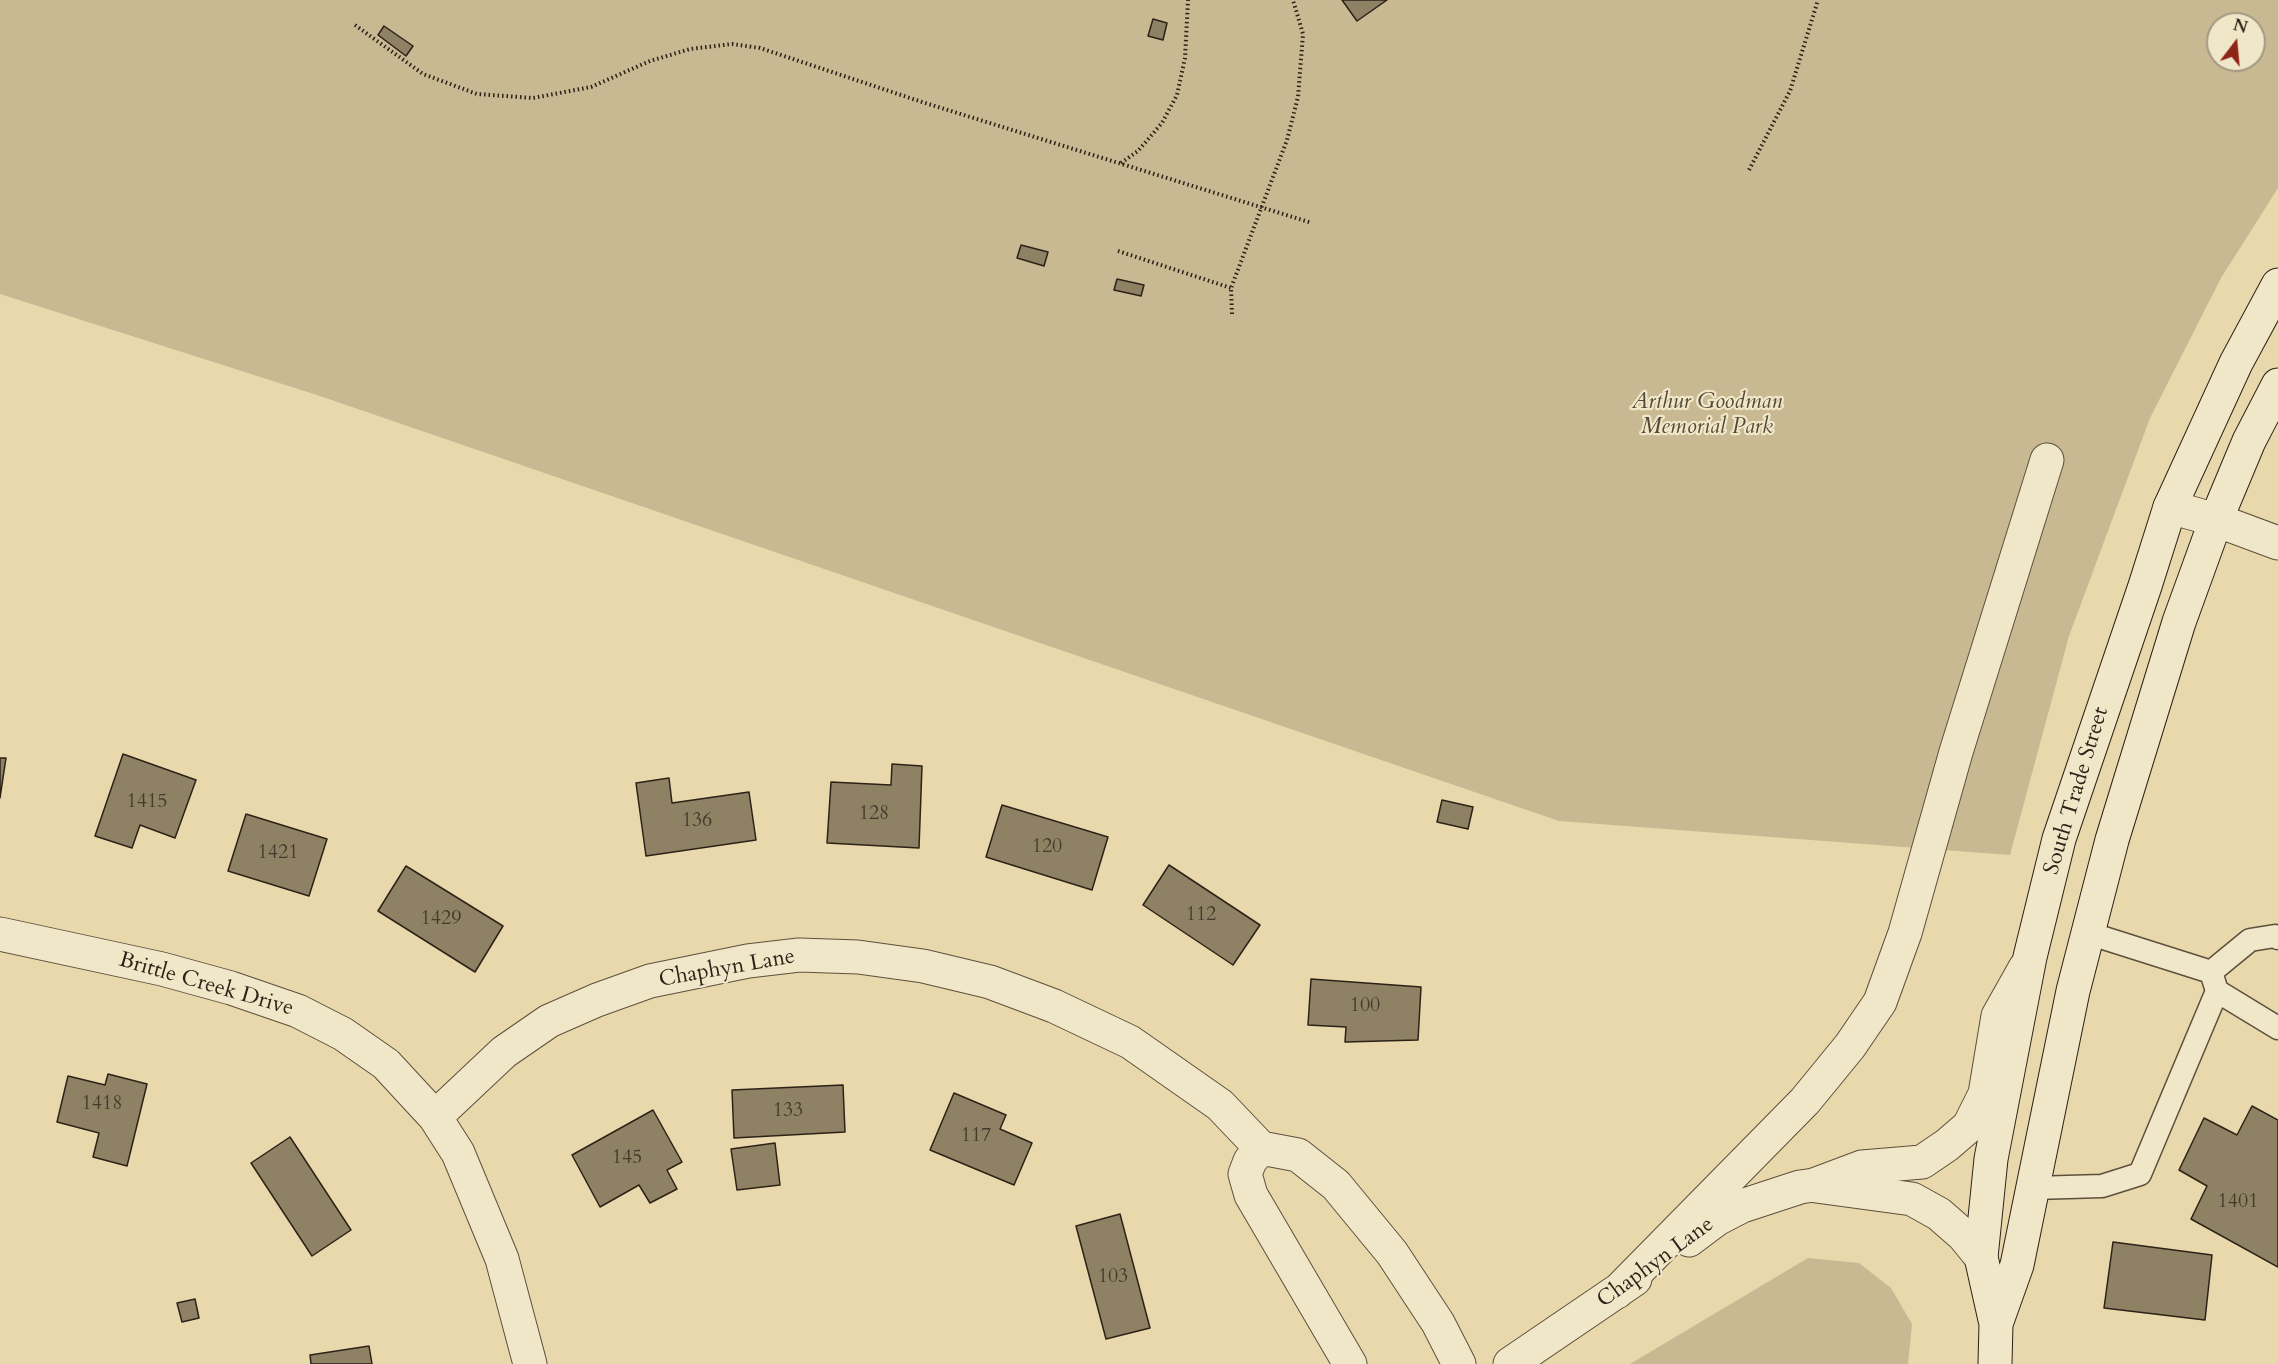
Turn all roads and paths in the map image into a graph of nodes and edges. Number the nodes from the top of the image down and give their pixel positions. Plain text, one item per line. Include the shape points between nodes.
1 (1188, 0) edge
2 (1293, 0) edge
3 (1818, 0) edge
4 (355, 25) dead end
5 (1121, 164) junction
6 (1749, 170) dead end
7 (1263, 207) junction
8 (1312, 223) dead end
9 (1118, 251) dead end
10 (2278, 285) edge
11 (1231, 288) junction
12 (1232, 314) dead end
13 (2278, 385) edge
14 (2047, 460) dead end
15 (2170, 507) junction
16 (2216, 520) junction
17 (2278, 543) edge
18 (2088, 933) junction
19 (0, 934) edge
20 (2278, 938) edge
21 (2030, 957) junction
22 (2214, 981) junction
23 (2278, 1028) edge
24 (435, 1117) junction
25 (1261, 1148) junction
26 (1814, 1185) junction
27 (2034, 1188) junction
28 (1981, 1257) junction
29 (1617, 1292) junction
30 (1996, 1324) junction
31 (530, 1364) edge
32 (1350, 1364) edge
33 (1458, 1364) edge
34 (1510, 1364) edge
35 (1995, 1364) edge

1 - 5 path via 1185,58 1177,95 1162,123
2 - 7 path via 1303,34 1298,98
3 - 6 path via 1790,91
4 - 5 path via 423,74 477,94 532,98 591,87 650,61 690,49 732,44 760,48
5 - 7 path
7 - 8 path
7 - 11 path
9 - 11 path
10 - 15 street, South Trade Street via 2236,363
11 - 12 path
13 - 16 street, South Trade Street via 2248,441
14 - 29 street via 1956,752 1905,933 1880,1002 1805,1101
15 - 16 street
15 - 21 street, South Trade Street via 2059,839
16 - 17 street
16 - 18 street, South Trade Street via 2179,622 2112,840
18 - 22 lane
18 - 27 street, South Trade Street
19 - 24 street, Brittle Creek Drive via 162,969 298,1011 343,1034 386,1064
20 - 22 lane via 2250,940
21 - 26 street, Chaphyn Lane via 1998,1016 1985,1094 1969,1126 1922,1162 1863,1167
21 - 28 street, South Trade Street via 1991,1159
22 - 23 lane
22 - 27 lane via 2140,1174 2102,1186
24 - 25 street, Chaphyn Lane via 504,1052 549,1021 597,1000 650,981 748,961 799,955 834,956 923,966 990,982 1054,1006 1139,1048 1220,1105
24 - 31 street, Brittle Creek Drive via 458,1153 502,1259
25 - 32 street via 1245,1174 1251,1195
25 - 33 street via 1298,1155 1336,1185 1392,1253 1438,1323
26 - 28 street, Chaphyn Lane via 1912,1199 1939,1214
26 - 29 street, Chaphyn Lane via 1742,1206 1717,1219
27 - 30 street, South Trade Street via 2018,1265
28 - 30 street, South Trade Street
29 - 34 street, Chaphyn Lane
30 - 35 street, South Trade Street

